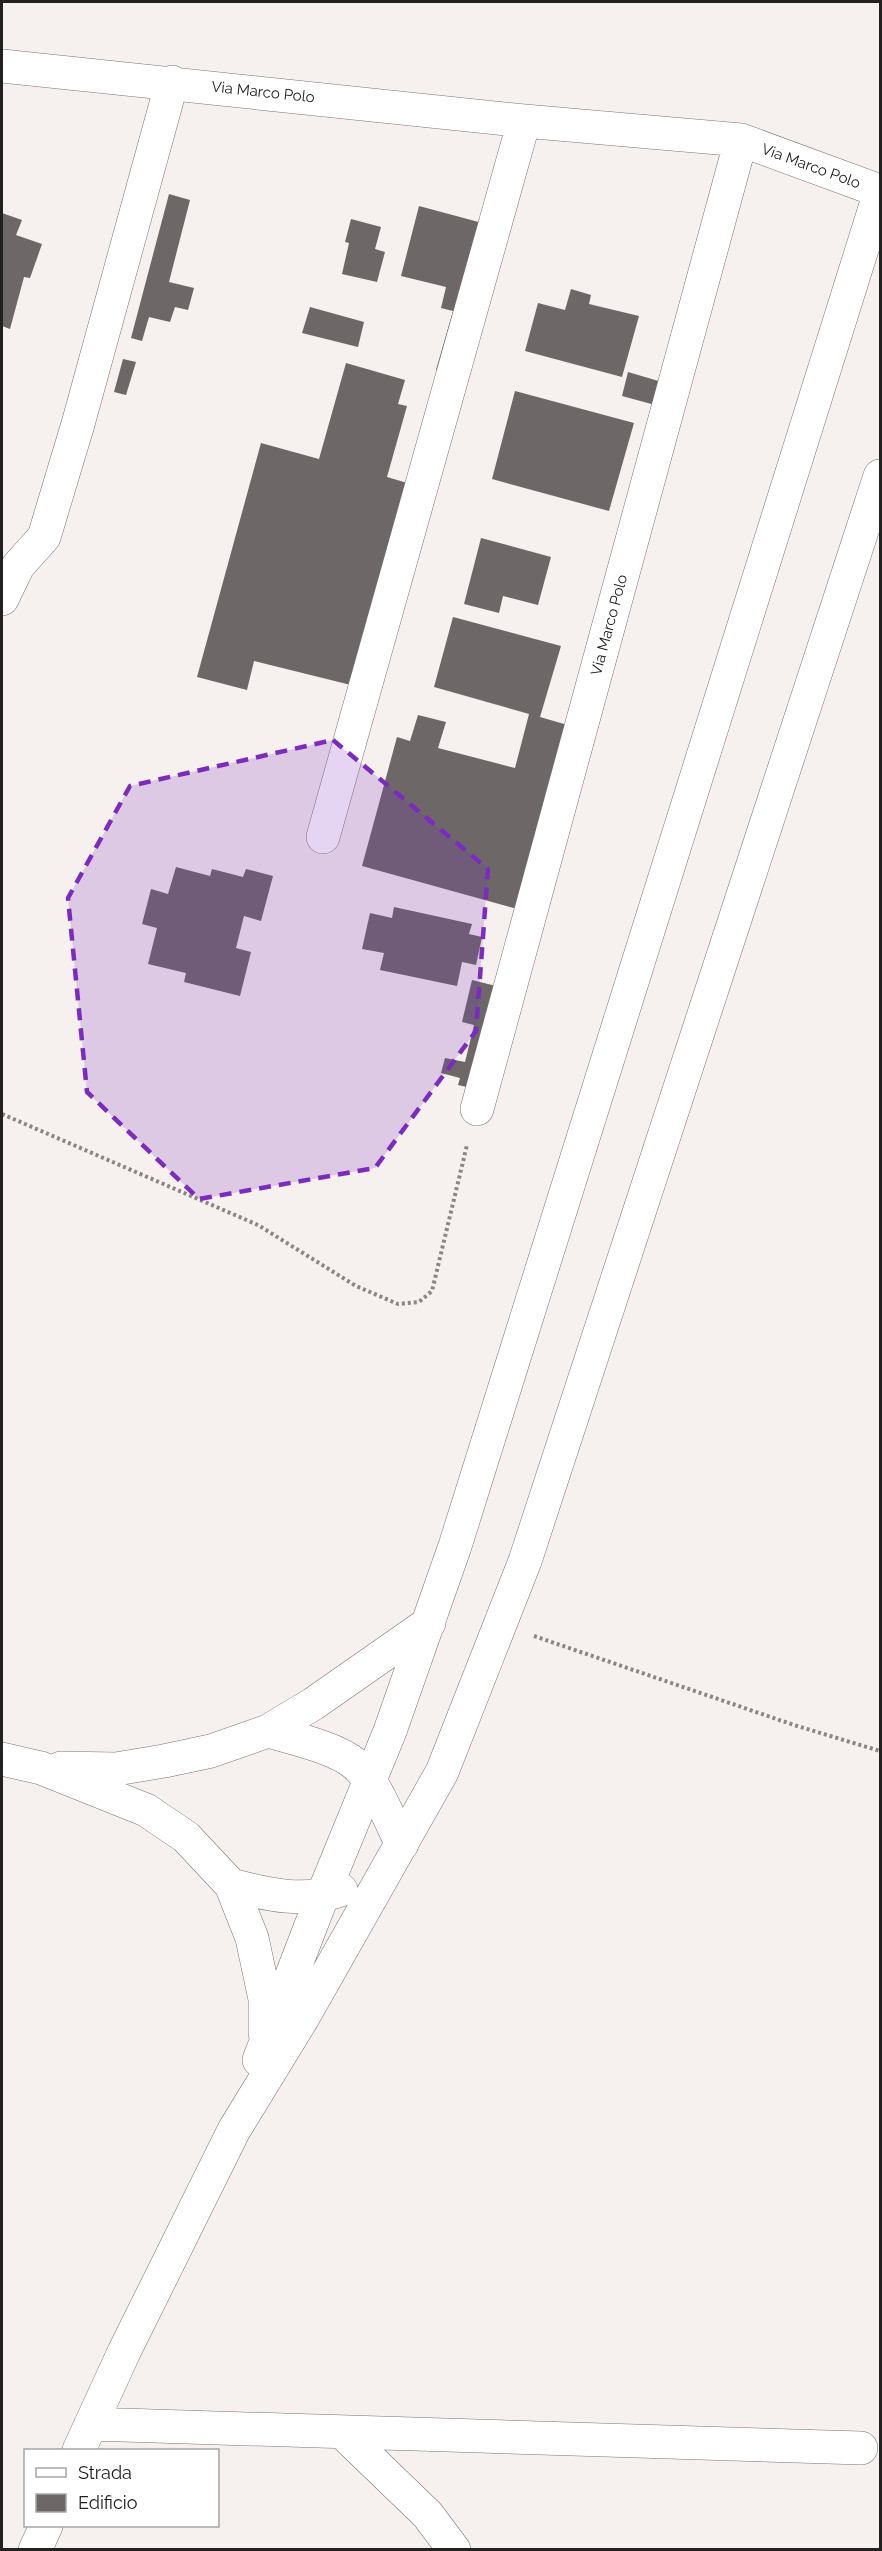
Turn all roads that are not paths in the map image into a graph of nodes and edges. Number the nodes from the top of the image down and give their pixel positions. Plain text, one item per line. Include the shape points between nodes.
1 (2, 66) edge
2 (172, 82) junction
3 (524, 121) junction
4 (741, 140) junction
5 (880, 192) edge
6 (880, 476) edge
7 (2, 598) edge
8 (323, 837) dead end
9 (477, 1109) road end
10 (429, 1623) junction
11 (268, 1731) junction
12 (2, 1759) edge
13 (41, 1768) junction
14 (370, 1783) junction
15 (402, 1844) junction
16 (384, 1875) junction
17 (231, 1885) junction
18 (322, 1897) junction
19 (265, 2043) junction
20 (234, 2130) junction
21 (342, 2432) junction
22 (85, 2437) edge
23 (861, 2448) dead end
24 (46, 2527) edge
25 (35, 2550) edge
26 (454, 2550) edge

1 - 2 street, Via Marco Polo
2 - 3 street, Via Marco Polo
2 - 7 street via 44,537 18,566
3 - 4 street, Via Marco Polo
3 - 8 street
4 - 5 street, Via Marco Polo
4 - 9 street, Via Marco Polo
5 - 10 street
6 - 15 street via 525,1561 442,1772
10 - 11 street
10 - 14 street
11 - 13 street via 211,1751 164,1761 116,1768
11 - 14 street via 315,1745 354,1763
12 - 13 street
13 - 17 street via 146,1810 186,1837
14 - 15 street
14 - 18 street
15 - 16 street
16 - 18 street
16 - 20 street via 303,2019
17 - 18 street via 274,1896
17 - 19 street via 255,1948 265,1999
18 - 19 street
19 - 20 street
20 - 22 street
21 - 22 street
21 - 23 street
21 - 26 street via 428,2515
24 - 25 street

